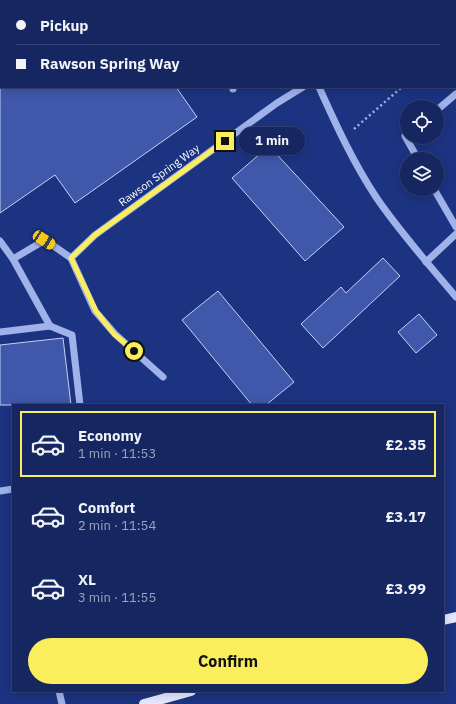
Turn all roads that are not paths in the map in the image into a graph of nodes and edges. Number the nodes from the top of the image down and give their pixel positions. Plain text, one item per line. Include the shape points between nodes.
1 (301, 88) edge
2 (319, 88) edge
3 (456, 94) edge
4 (444, 104) edge
5 (438, 196) edge
6 (456, 227) edge
7 (456, 234) edge
8 (0, 241) edge
9 (71, 258) junction
10 (13, 259) junction
11 (426, 262) junction
12 (456, 297) edge
13 (50, 326) junction
14 (0, 332) edge
15 (163, 377) dead end
16 (80, 404) edge
17 (12, 489) edge
18 (0, 491) edge
19 (456, 617) edge
20 (444, 620) edge
21 (59, 692) edge
22 (187, 692) edge
23 (62, 704) edge
24 (144, 704) edge

1 - 9 street, Rawson Spring Way via 95,235
2 - 11 street via 342,139 377,198
3 - 4 street
5 - 6 street
7 - 11 street
8 - 10 street
9 - 10 street via 44,240
9 - 15 street via 96,311 114,334
10 - 13 street
11 - 12 street
13 - 14 street
13 - 16 street via 72,334
17 - 18 street
19 - 20 main road
21 - 23 street
22 - 24 main road

